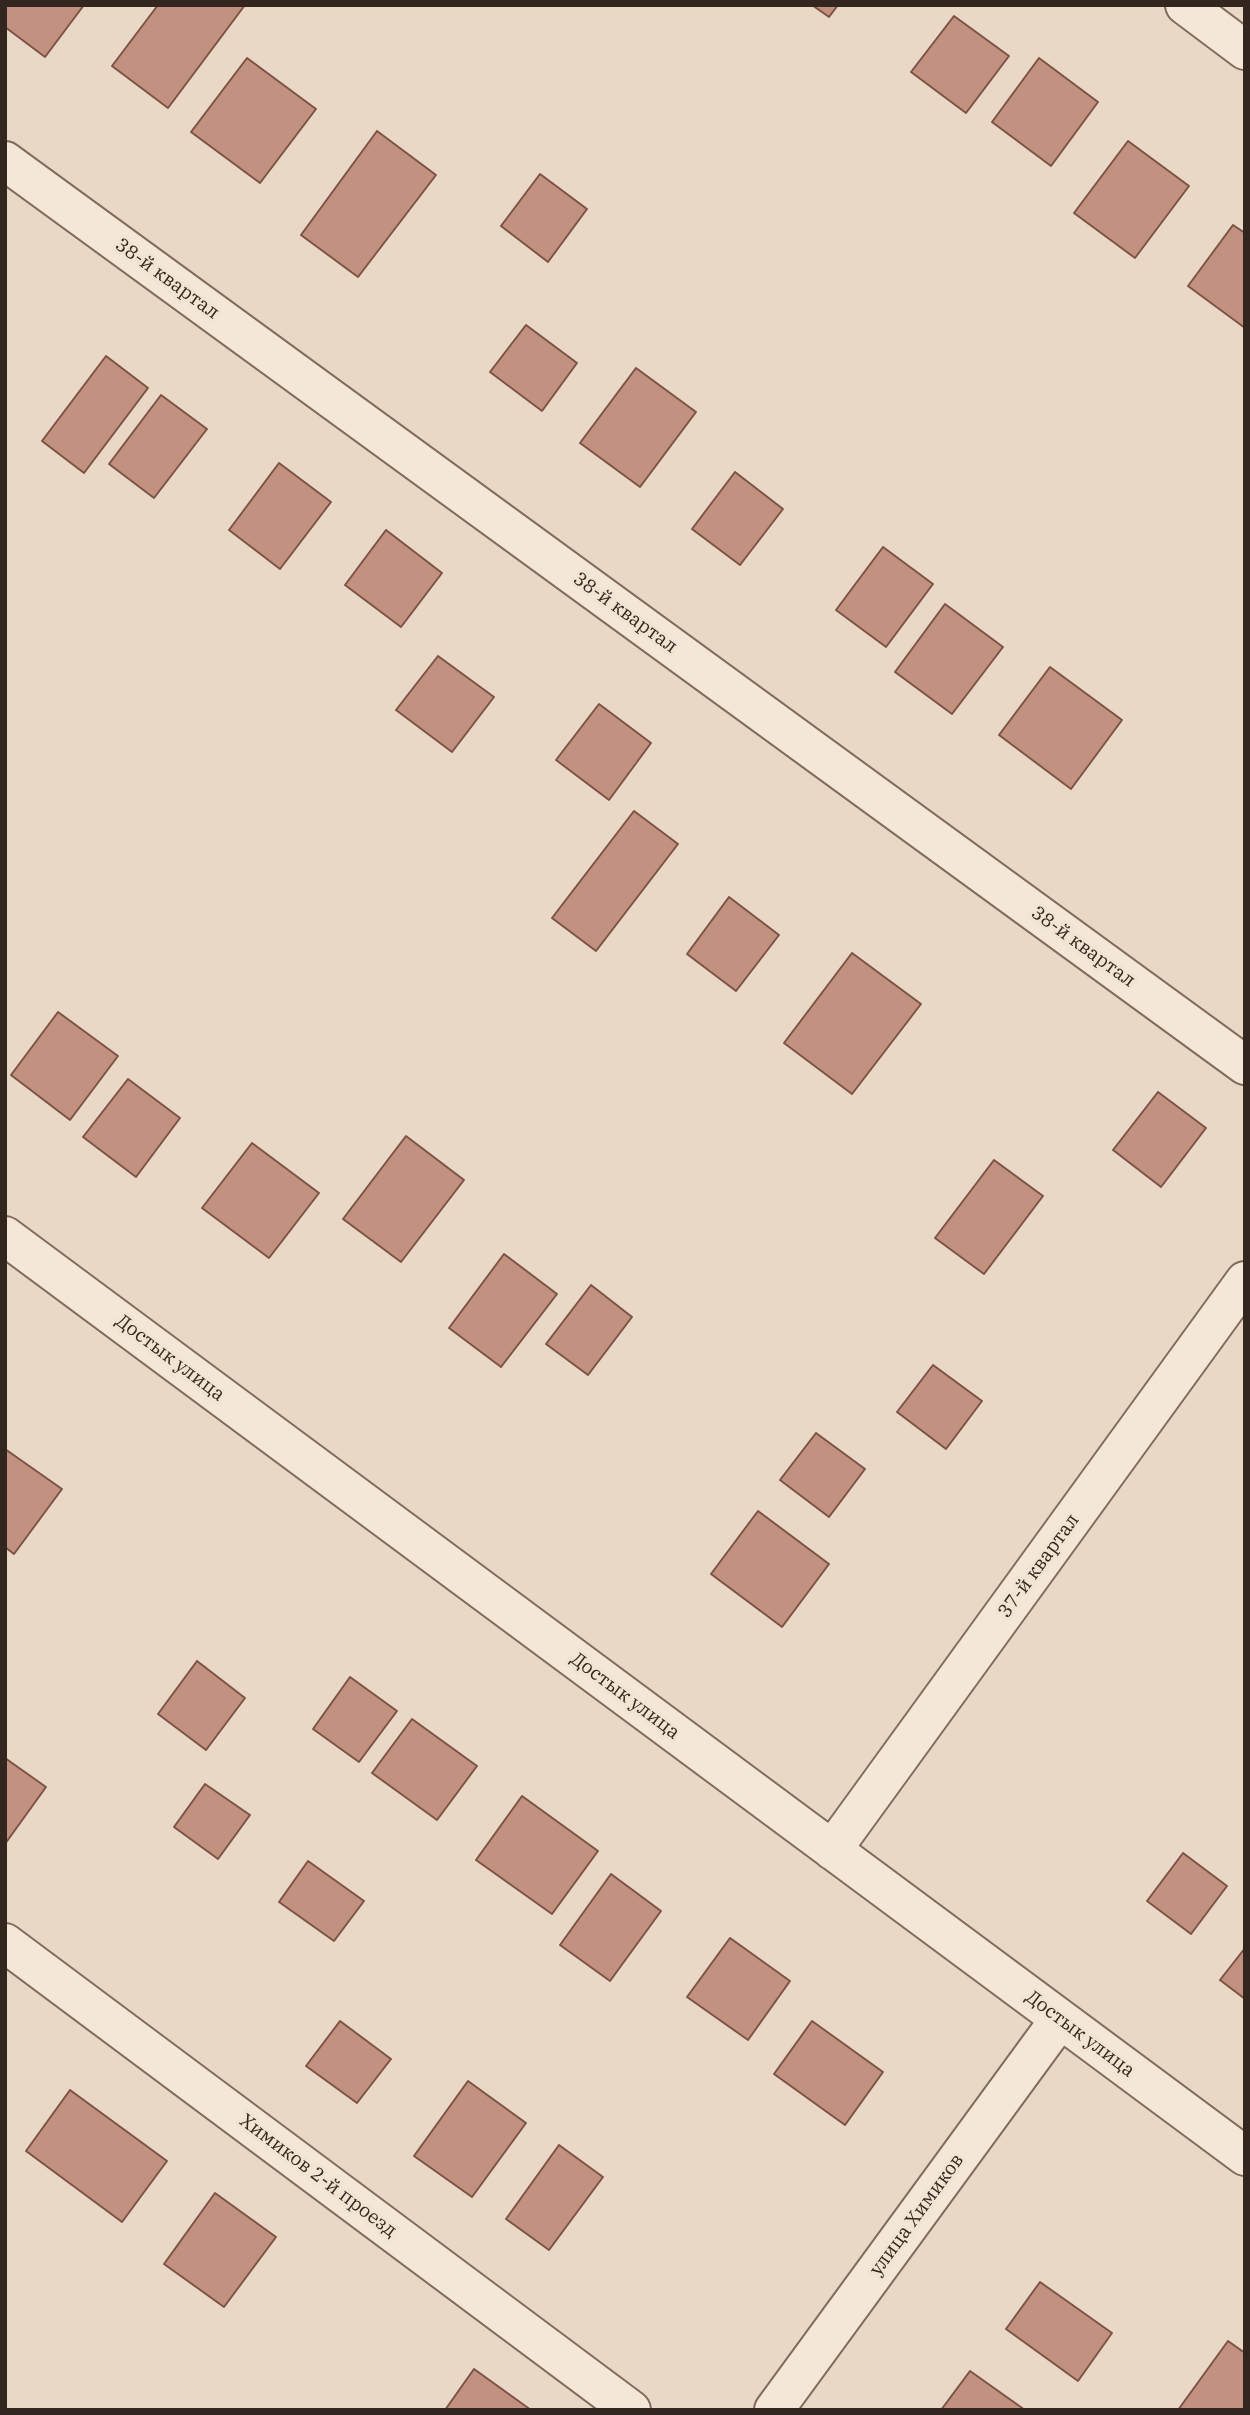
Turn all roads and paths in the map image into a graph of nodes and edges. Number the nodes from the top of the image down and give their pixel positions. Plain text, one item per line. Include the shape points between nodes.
1 (1185, 5) edge
2 (1245, 50) edge
3 (5, 160) edge
4 (1245, 1065) edge
5 (5, 1236) edge
6 (1245, 1281) edge
7 (832, 1850) junction
8 (5, 1943) edge
9 (1060, 2019) junction
10 (1245, 2156) edge
11 (631, 2410) edge
12 (774, 2410) edge

1 - 2 street
3 - 4 street, 38-й квартал
5 - 7 street, Достык улица
6 - 7 street, 37-й квартал
7 - 9 street, Достык улица
8 - 11 street, Химиков 2-й проезд
9 - 10 street, Достык улица
9 - 12 street, улица Химиков

